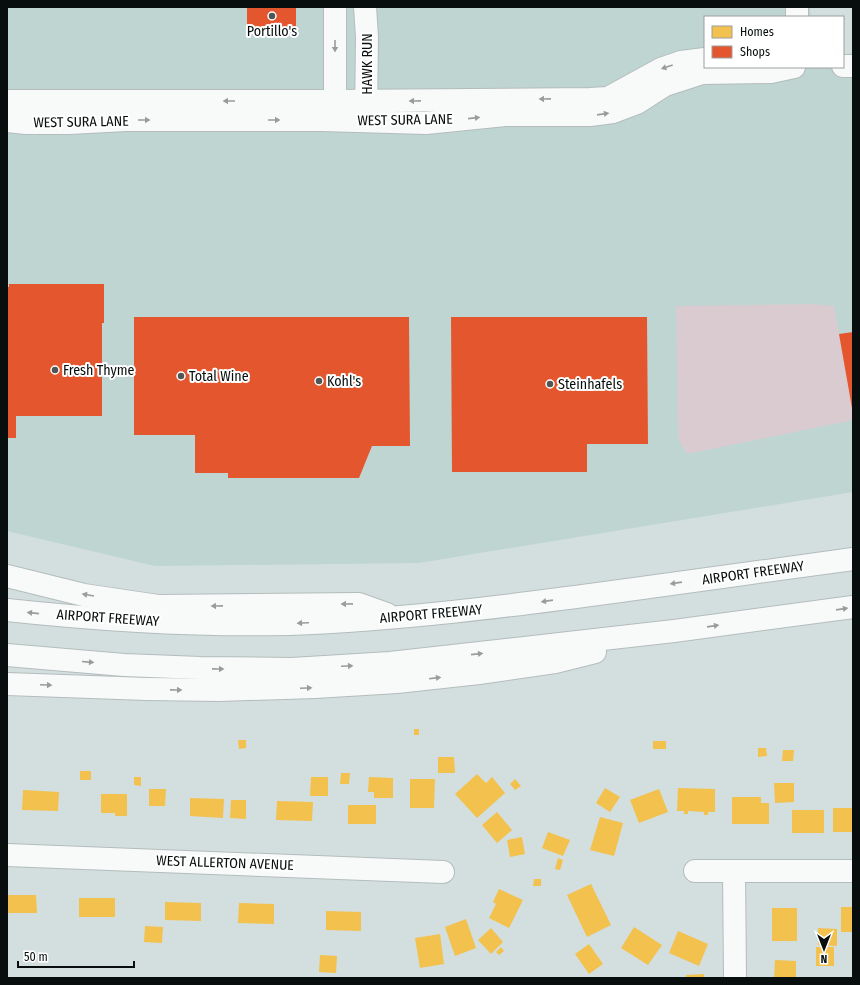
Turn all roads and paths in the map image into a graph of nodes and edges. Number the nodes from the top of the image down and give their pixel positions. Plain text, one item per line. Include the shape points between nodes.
1 (335, 7) edge
2 (365, 7) edge
3 (704, 58) edge
4 (789, 68) edge
5 (7, 101) edge
6 (335, 111) junction
7 (366, 111) junction
8 (7, 121) edge
9 (853, 559) edge
10 (7, 576) edge
11 (853, 607) edge
12 (7, 610) edge
13 (398, 618) junction
14 (674, 632) junction
15 (7, 655) edge
16 (7, 684) edge
17 (7, 855) edge
18 (695, 871) dead end
19 (734, 871) junction
20 (853, 871) edge
21 (442, 872) dead end
22 (735, 978) edge

1 -> 6 main road
2 - 7 main road, HAWK RUN
3 -> 7 main road, WEST SURA LANE via 661,69 608,98
7 -> 4 main road, WEST SURA LANE via 426,123 504,115 590,115 613,112 636,103 665,85 702,73 771,72
6 -> 5 main road, WEST SURA LANE
6 - 7 main road, WEST SURA LANE
8 -> 6 main road, WEST SURA LANE via 69,123
9 -> 13 main road, AIRPORT FREEWAY via 498,608
13 -> 10 main road via 359,604 158,606 84,594
14 -> 11 main road
13 -> 12 main road, AIRPORT FREEWAY via 289,624 180,623
15 -> 14 main road via 124,665 292,669 390,663
16 -> 14 main road via 219,690 398,682 555,662
17 - 21 main road, WEST ALLERTON AVENUE
18 - 19 main road
19 - 20 main road
19 - 22 main road

